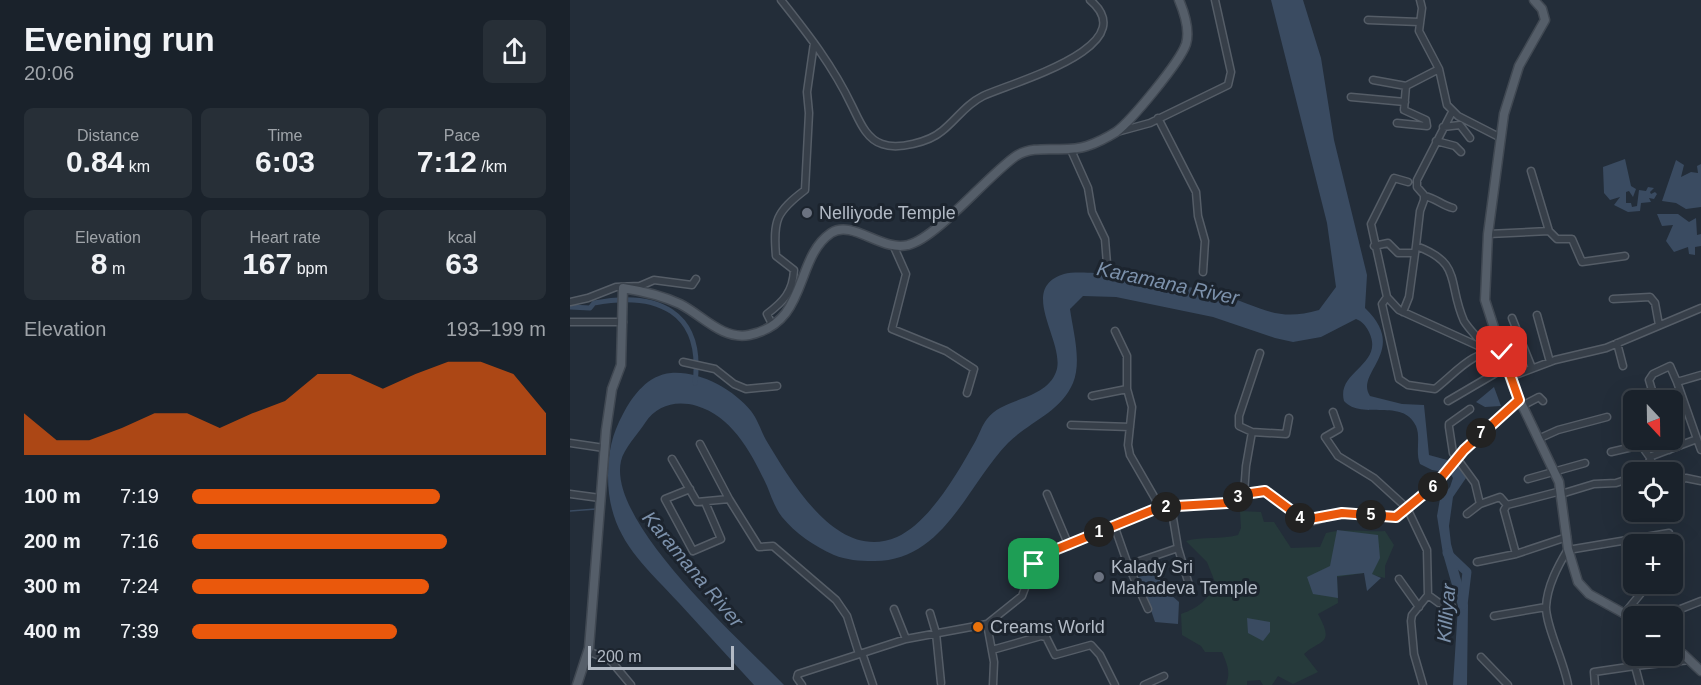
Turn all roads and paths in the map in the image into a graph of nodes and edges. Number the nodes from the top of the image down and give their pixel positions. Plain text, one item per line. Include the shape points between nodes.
1 (781, 0) edge
2 (1090, 0) edge
3 (1179, 0) edge
4 (1215, 0) edge
5 (1420, 0) edge
6 (1536, 1) edge
7 (1368, 20) dead end
8 (1419, 22) junction
9 (814, 43) junction
10 (1439, 69) junction
11 (1373, 80) dead end
12 (1406, 86) junction
13 (1351, 97) dead end
14 (1405, 102) junction
15 (1452, 112) junction
16 (1158, 118) junction
17 (1397, 123) dead end
18 (1443, 127) junction
19 (1117, 132) junction
20 (1470, 138) dead end
21 (1501, 138) junction
22 (1436, 141) junction
23 (1071, 150) junction
24 (1461, 152) dead end
25 (1531, 171) dead end
26 (1408, 182) dead end
27 (1424, 196) junction
28 (1453, 208) dead end
29 (1549, 231) junction
30 (1488, 234) junction
31 (1374, 246) junction
32 (894, 248) junction
33 (1415, 250) junction
34 (1625, 256) dead end
35 (1107, 264) dead end
36 (1203, 272) dead end
37 (696, 279) dead end
38 (624, 288) junction
39 (1386, 297) junction
40 (1613, 299) dead end
41 (570, 302) edge
42 (1701, 308) edge
43 (1403, 312) junction
44 (1537, 315) dead end
45 (1512, 318) dead end
46 (570, 322) edge
47 (623, 322) junction
48 (772, 324) junction
49 (1659, 325) junction
50 (1115, 331) dead end
51 (1617, 343) junction
52 (1488, 351) junction
53 (1502, 352) junction
54 (1260, 353) dead end
55 (683, 362) dead end
56 (1550, 362) junction
57 (1623, 366) dead end
58 (1506, 367) junction
59 (1532, 368) junction
60 (1701, 375) edge
61 (1510, 376) junction
62 (1677, 382) junction
63 (777, 386) dead end
64 (1127, 390) junction
65 (1652, 390) edge
66 (967, 393) dead end
67 (1092, 396) dead end
68 (1448, 401) dead end
69 (1543, 401) dead end
70 (1521, 403) junction
71 (1470, 410) dead end
72 (1333, 412) dead end
73 (1607, 417) dead end
74 (1289, 418) dead end
75 (1071, 425) dead end
76 (1130, 427) junction
77 (1252, 432) junction
78 (1538, 439) junction
79 (1697, 439) junction
80 (570, 443) edge
81 (700, 444) dead end
82 (1683, 444) edge
83 (604, 448) junction
84 (1669, 450) edge
85 (1701, 450) edge
86 (1611, 452) dead end
87 (672, 459) dead end
88 (1455, 459) junction
89 (1651, 459) junction
90 (1585, 462) dead end
91 (1649, 462) edge
92 (1555, 473) junction
93 (1528, 478) dead end
94 (1683, 479) edge
95 (1623, 481) edge
96 (1701, 481) edge
97 (690, 489) junction
98 (1561, 493) junction
99 (570, 494) edge
100 (1047, 494) dead end
101 (1244, 494) junction
102 (600, 498) junction
103 (729, 499) junction
104 (705, 502) junction
105 (1480, 504) junction
106 (1507, 505) junction
107 (1171, 506) junction
108 (1160, 507) junction
109 (1407, 508) junction
110 (1467, 514) dead end
111 (1114, 525) junction
112 (1669, 533) dead end
113 (1567, 537) junction
114 (1069, 546) junction
115 (1178, 548) junction
116 (1568, 549) junction
117 (1516, 554) junction
118 (1476, 562) dead end
119 (1128, 565) junction
120 (1399, 579) dead end
121 (1190, 588) dead end
122 (1640, 594) edge
123 (1428, 595) junction
124 (1701, 601) edge
125 (1631, 606) edge
126 (1419, 607) junction
127 (1546, 607) junction
128 (1683, 608) edge
129 (894, 609) dead end
130 (1148, 609) dead end
131 (1454, 609) dead end
132 (930, 613) dead end
133 (1623, 613) edge
134 (1494, 616) dead end
135 (987, 624) junction
136 (936, 633) junction
137 (906, 639) junction
138 (992, 650) junction
139 (588, 651) junction
140 (860, 654) junction
141 (1683, 655) edge
142 (1481, 657) dead end
143 (1691, 660) junction
144 (1683, 661) edge
145 (1635, 666) joint
146 (1701, 671) edge
147 (1164, 676) dead end
148 (940, 683) dead end
149 (577, 685) edge
150 (631, 685) edge
151 (802, 685) edge
152 (873, 685) edge
153 (993, 685) edge
154 (1115, 685) edge
155 (1144, 685) edge
156 (1423, 685) edge
157 (1508, 685) edge
158 (1568, 685) edge
159 (1595, 685) edge
160 (1640, 685) edge

1 - 9 street
2 - 9 street via 1098,7 1103,24 1098,40 1089,49 1040,74 982,96 964,107 936,136 896,147 879,143 864,130 840,81
3 - 19 main road via 1187,42 1178,63
4 - 16 street via 1231,72 1228,85
5 - 8 street
6 - 21 main road via 1545,20 1511,86
7 - 8 street
8 - 10 street via 1419,31
9 - 48 street via 807,92 805,190 784,206 777,216 774,234 776,256 794,270 794,281 790,293 767,314
10 - 12 street
10 - 15 street
11 - 12 street
12 - 14 street
13 - 14 street
14 - 17 street via 1404,110 1428,123 1424,128
15 - 18 street
15 - 21 street
16 - 19 street
16 - 36 street via 1196,192 1205,241
18 - 20 street via 1460,125
18 - 22 street
19 - 23 main road
21 - 30 main road
22 - 24 street via 1455,146
22 - 27 street via 1417,180
23 - 32 main road via 1022,153 930,233 910,245
23 - 35 street via 1088,188 1092,212 1104,239
25 - 29 street
26 - 31 street via 1394,178 1371,224
27 - 28 street
27 - 33 street
29 - 30 street
29 - 34 street via 1557,239 1572,239 1582,262
30 - 53 main road via 1485,300
31 - 33 street via 1388,243 1398,253
31 - 39 street
32 - 48 main road via 853,230 831,233 812,259 795,300
32 - 66 street via 906,274 892,329 946,351 974,369
33 - 43 street via 1409,297
33 - 52 street via 1443,258 1465,322
37 - 38 street via 693,285 664,280
38 - 41 street
38 - 47 main road
38 - 48 main road via 680,304 720,330 739,335 759,332
39 - 43 street
39 - 52 street via 1382,304 1403,383 1436,388 1471,359
40 - 49 street via 1650,297
42 - 49 street
43 - 52 street
44 - 56 street
45 - 59 street
46 - 47 street
47 - 83 main road via 621,365 612,390
49 - 51 street
50 - 64 street via 1127,356
51 - 56 street
51 - 57 street
52 - 53 street
53 - 58 main road
54 - 77 street via 1239,416 1239,426
55 - 63 street via 720,372 746,389
56 - 59 street
58 - 61 main road
58 - 68 street
59 - 61 street
60 - 62 street
61 - 70 main road
62 - 65 street via 1670,366 1653,374 1649,380
62 - 79 street
64 - 67 street
64 - 76 street via 1132,407
69 - 70 street via 1539,397
70 - 78 main road
70 - 88 street
71 - 88 street via 1449,424
72 - 109 street via 1339,429 1325,437 1333,451 1374,478
73 - 78 street
74 - 77 street via 1286,434
75 - 76 street
76 - 108 street via 1130,455
77 - 101 street
78 - 92 main road
79 - 82 street
79 - 85 street
80 - 83 street
81 - 103 street
83 - 102 main road
84 - 89 street
86 - 89 street via 1641,445
87 - 97 street
88 - 105 street via 1469,472
88 - 109 street via 1436,484
89 - 91 street
90 - 92 street
92 - 93 street
92 - 98 main road
94 - 96 street
95 - 98 street
97 - 104 street via 697,501
97 - 104 street via 662,500 693,551 721,539
98 - 106 street
98 - 113 main road
99 - 102 street
100 - 114 street
101 - 107 street via 1227,503
101 - 109 street via 1265,491 1308,521 1342,513 1396,517
102 - 139 main road
103 - 104 street
103 - 140 street via 759,547 773,546 836,600 847,616
105 - 106 street via 1500,497
105 - 110 street
106 - 117 street via 1504,510
107 - 108 street
107 - 115 street
108 - 111 street
109 - 123 street via 1427,550
111 - 114 street
111 - 119 street
112 - 116 street
113 - 116 main road
113 - 117 street
114 - 135 street via 1045,554 1034,564 1022,596
115 - 119 street
115 - 121 street
116 - 127 street via 1556,571
116 - 133 main road via 1583,589
117 - 118 street
119 - 130 street
120 - 126 street
122 - 125 street
123 - 126 street
123 - 131 street via 1439,603 1450,603
124 - 128 street
126 - 156 street via 1411,621 1414,654
127 - 134 street
127 - 158 street
129 - 137 street
132 - 136 street
135 - 136 street
135 - 138 street
136 - 137 street
136 - 148 street
137 - 140 street
138 - 153 street
138 - 154 street via 1041,636 1046,637 1055,655 1091,645
139 - 149 main road
139 - 150 street via 611,661
140 - 151 street via 798,674
140 - 152 street
141 - 143 main road
142 - 157 street
143 - 144 street
143 - 146 main road
145 - 159 street via 1594,672
145 - 160 street
147 - 155 street

